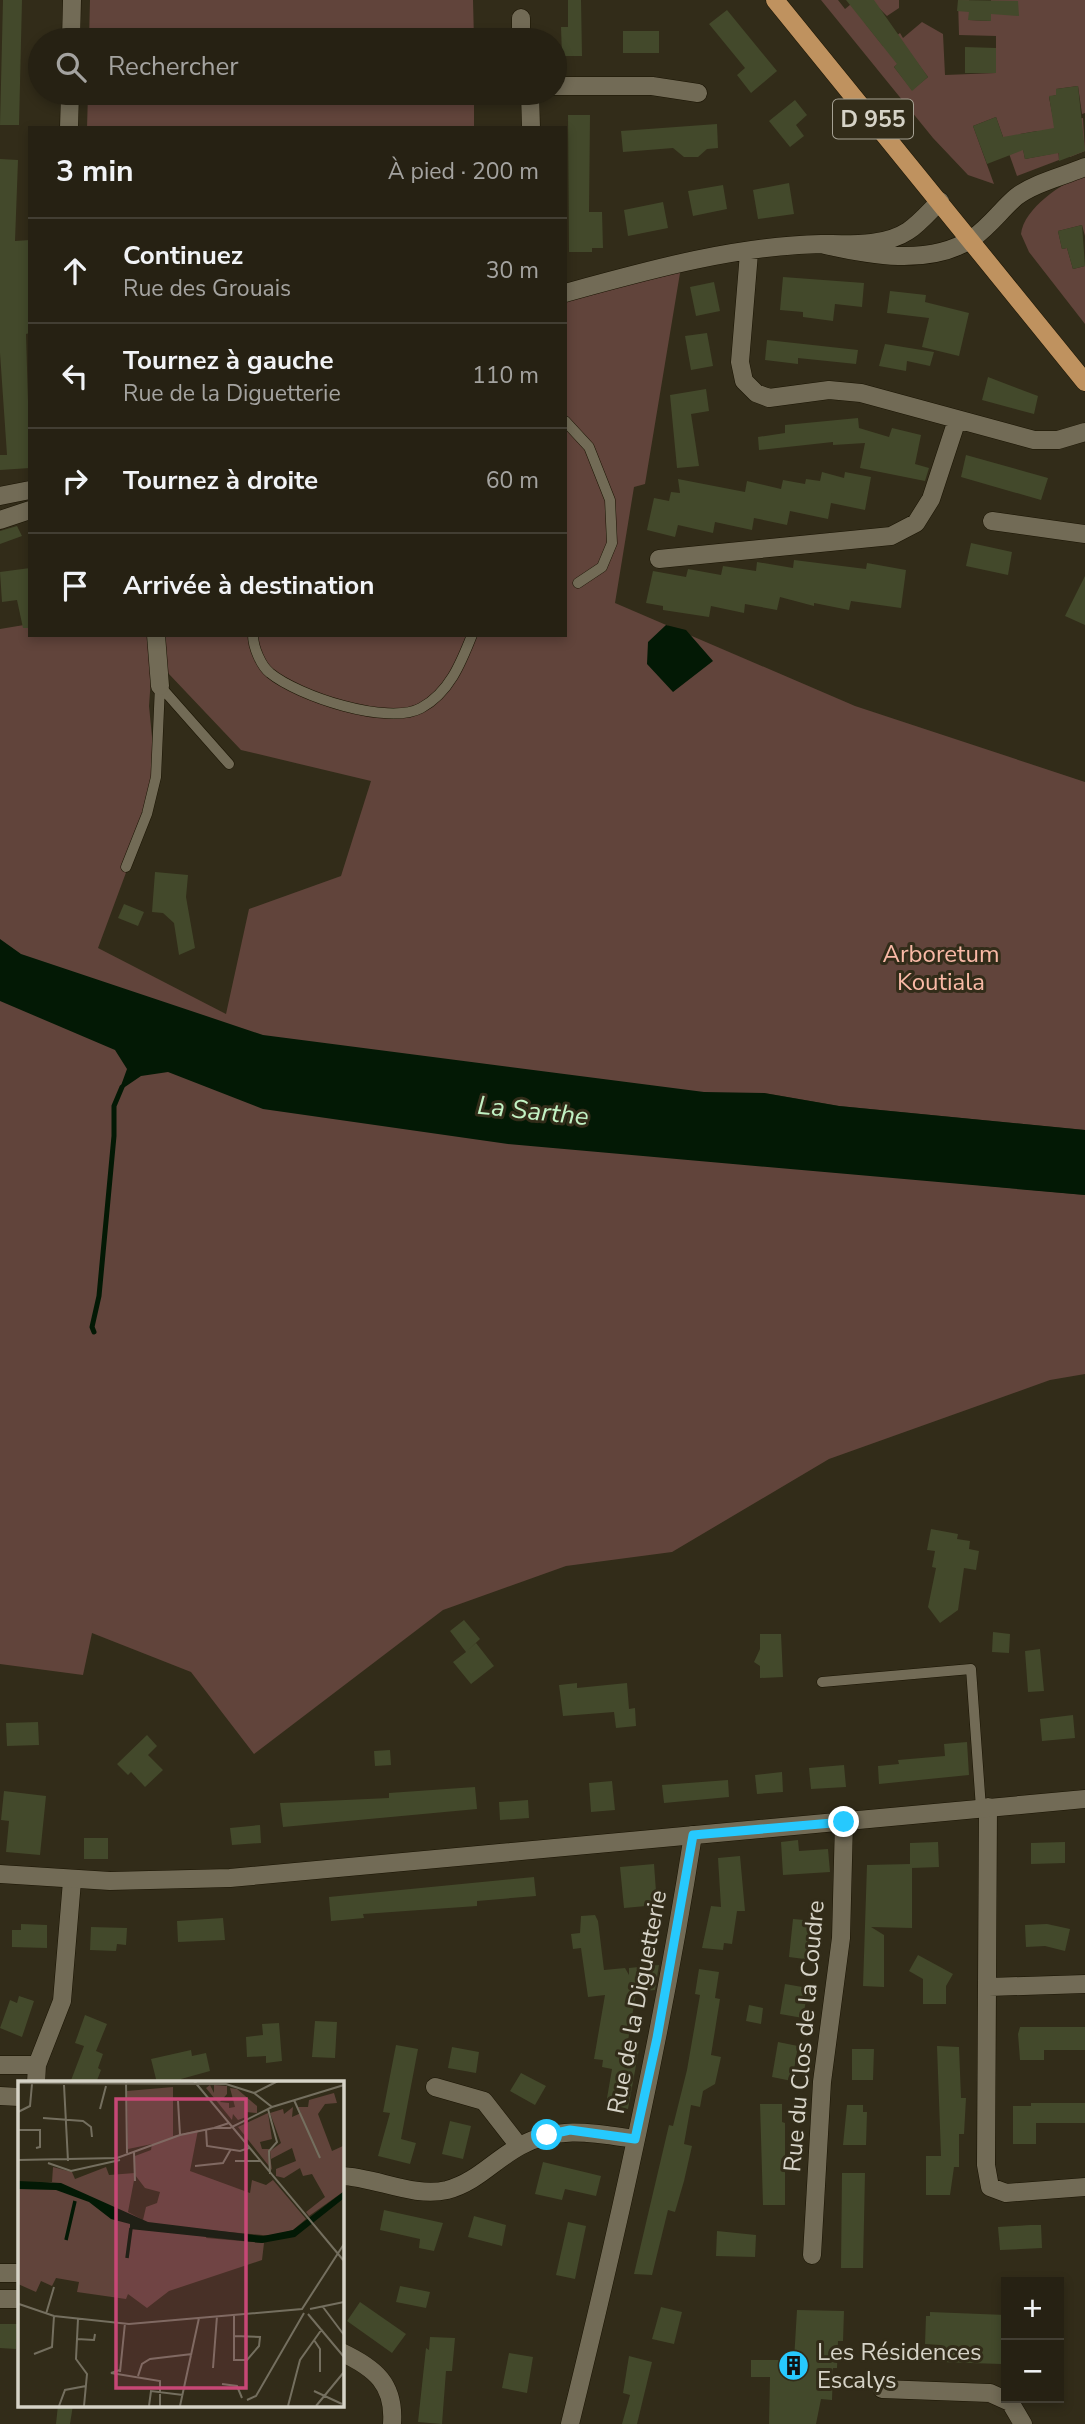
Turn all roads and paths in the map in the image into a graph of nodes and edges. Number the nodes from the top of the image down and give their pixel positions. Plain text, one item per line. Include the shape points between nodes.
1 (72, 0) edge
2 (775, 0) edge
3 (521, 18) dead end
4 (71, 28) edge
5 (521, 28) edge
6 (567, 86) edge
7 (698, 93) dead end
8 (70, 105) edge
9 (530, 105) edge
10 (69, 126) edge
11 (530, 126) edge
12 (1085, 167) edge
13 (940, 201) junction
14 (971, 240) junction
15 (821, 244) junction
16 (749, 253) junction
17 (567, 292) edge
18 (1085, 382) edge
19 (957, 420) junction
20 (567, 423) edge
21 (1085, 432) edge
22 (28, 490) edge
23 (0, 496) edge
24 (28, 511) edge
25 (0, 520) edge
26 (992, 521) dead end
27 (1085, 534) edge
28 (659, 559) dead end
29 (578, 583) dead end
30 (156, 637) edge
31 (253, 637) edge
32 (471, 637) edge
33 (160, 686) junction
34 (229, 764) dead end
35 (126, 867) dead end
36 (822, 1682) dead end
37 (1085, 1799) edge
38 (985, 1807) junction
39 (844, 1822) junction
40 (693, 1835) junction
41 (0, 1874) edge
42 (72, 1881) junction
43 (1085, 1984) edge
44 (989, 1987) junction
45 (0, 2065) edge
46 (36, 2074) edge
47 (435, 2087) dead end
48 (0, 2096) edge
49 (18, 2097) edge
50 (635, 2139) junction
51 (519, 2146) junction
52 (343, 2176) edge
53 (1085, 2187) edge
54 (812, 2255) dead end
55 (0, 2273) edge
56 (18, 2273) edge
57 (0, 2299) edge
58 (18, 2299) edge
59 (343, 2353) edge
60 (882, 2389) dead end
61 (391, 2424) edge
62 (570, 2424) edge
63 (1023, 2424) edge

1 - 4 street
2 - 13 main road, D 955
3 - 5 street
6 - 7 street via 652,86
8 - 10 street
9 - 11 street
12 - 14 street via 1017,197
13 - 14 main road, D 955
13 - 15 street via 895,237
14 - 15 street via 897,257
14 - 18 main road, D 955
15 - 16 street
16 - 17 street via 682,261
16 - 19 street via 740,362 744,380 756,393 769,398 829,390 860,393
19 - 21 street via 1034,440 1058,440
19 - 28 street via 931,499 916,523 891,536
20 - 29 lane via 589,447 610,500 612,542 602,567
22 - 23 street
24 - 25 street
26 - 27 street
30 - 33 street
31 - 32 lane via 268,672 307,694 377,713 407,714 438,697 460,667
33 - 34 lane
33 - 35 lane via 156,777 147,816
36 - 38 lane via 971,1669
37 - 38 street
38 - 39 street
38 - 44 street
39 - 40 street
39 - 54 street, Rue du Clos de la Coudre via 840,1951 822,2082
40 - 42 street via 230,1878
40 - 50 street, Rue de la Diguetterie
41 - 42 street
42 - 46 street via 62,2001
43 - 44 street
44 - 53 street via 986,2165 990,2187 1006,2193
45 - 46 street
47 - 51 street via 484,2101
48 - 49 street
50 - 51 street via 570,2130
50 - 62 street, Rue de la Diguetterie
51 - 52 street via 469,2182 445,2190 422,2191
55 - 56 street
57 - 58 street
59 - 61 street via 368,2365 386,2386 393,2410
60 - 63 street via 990,2393 1010,2402

